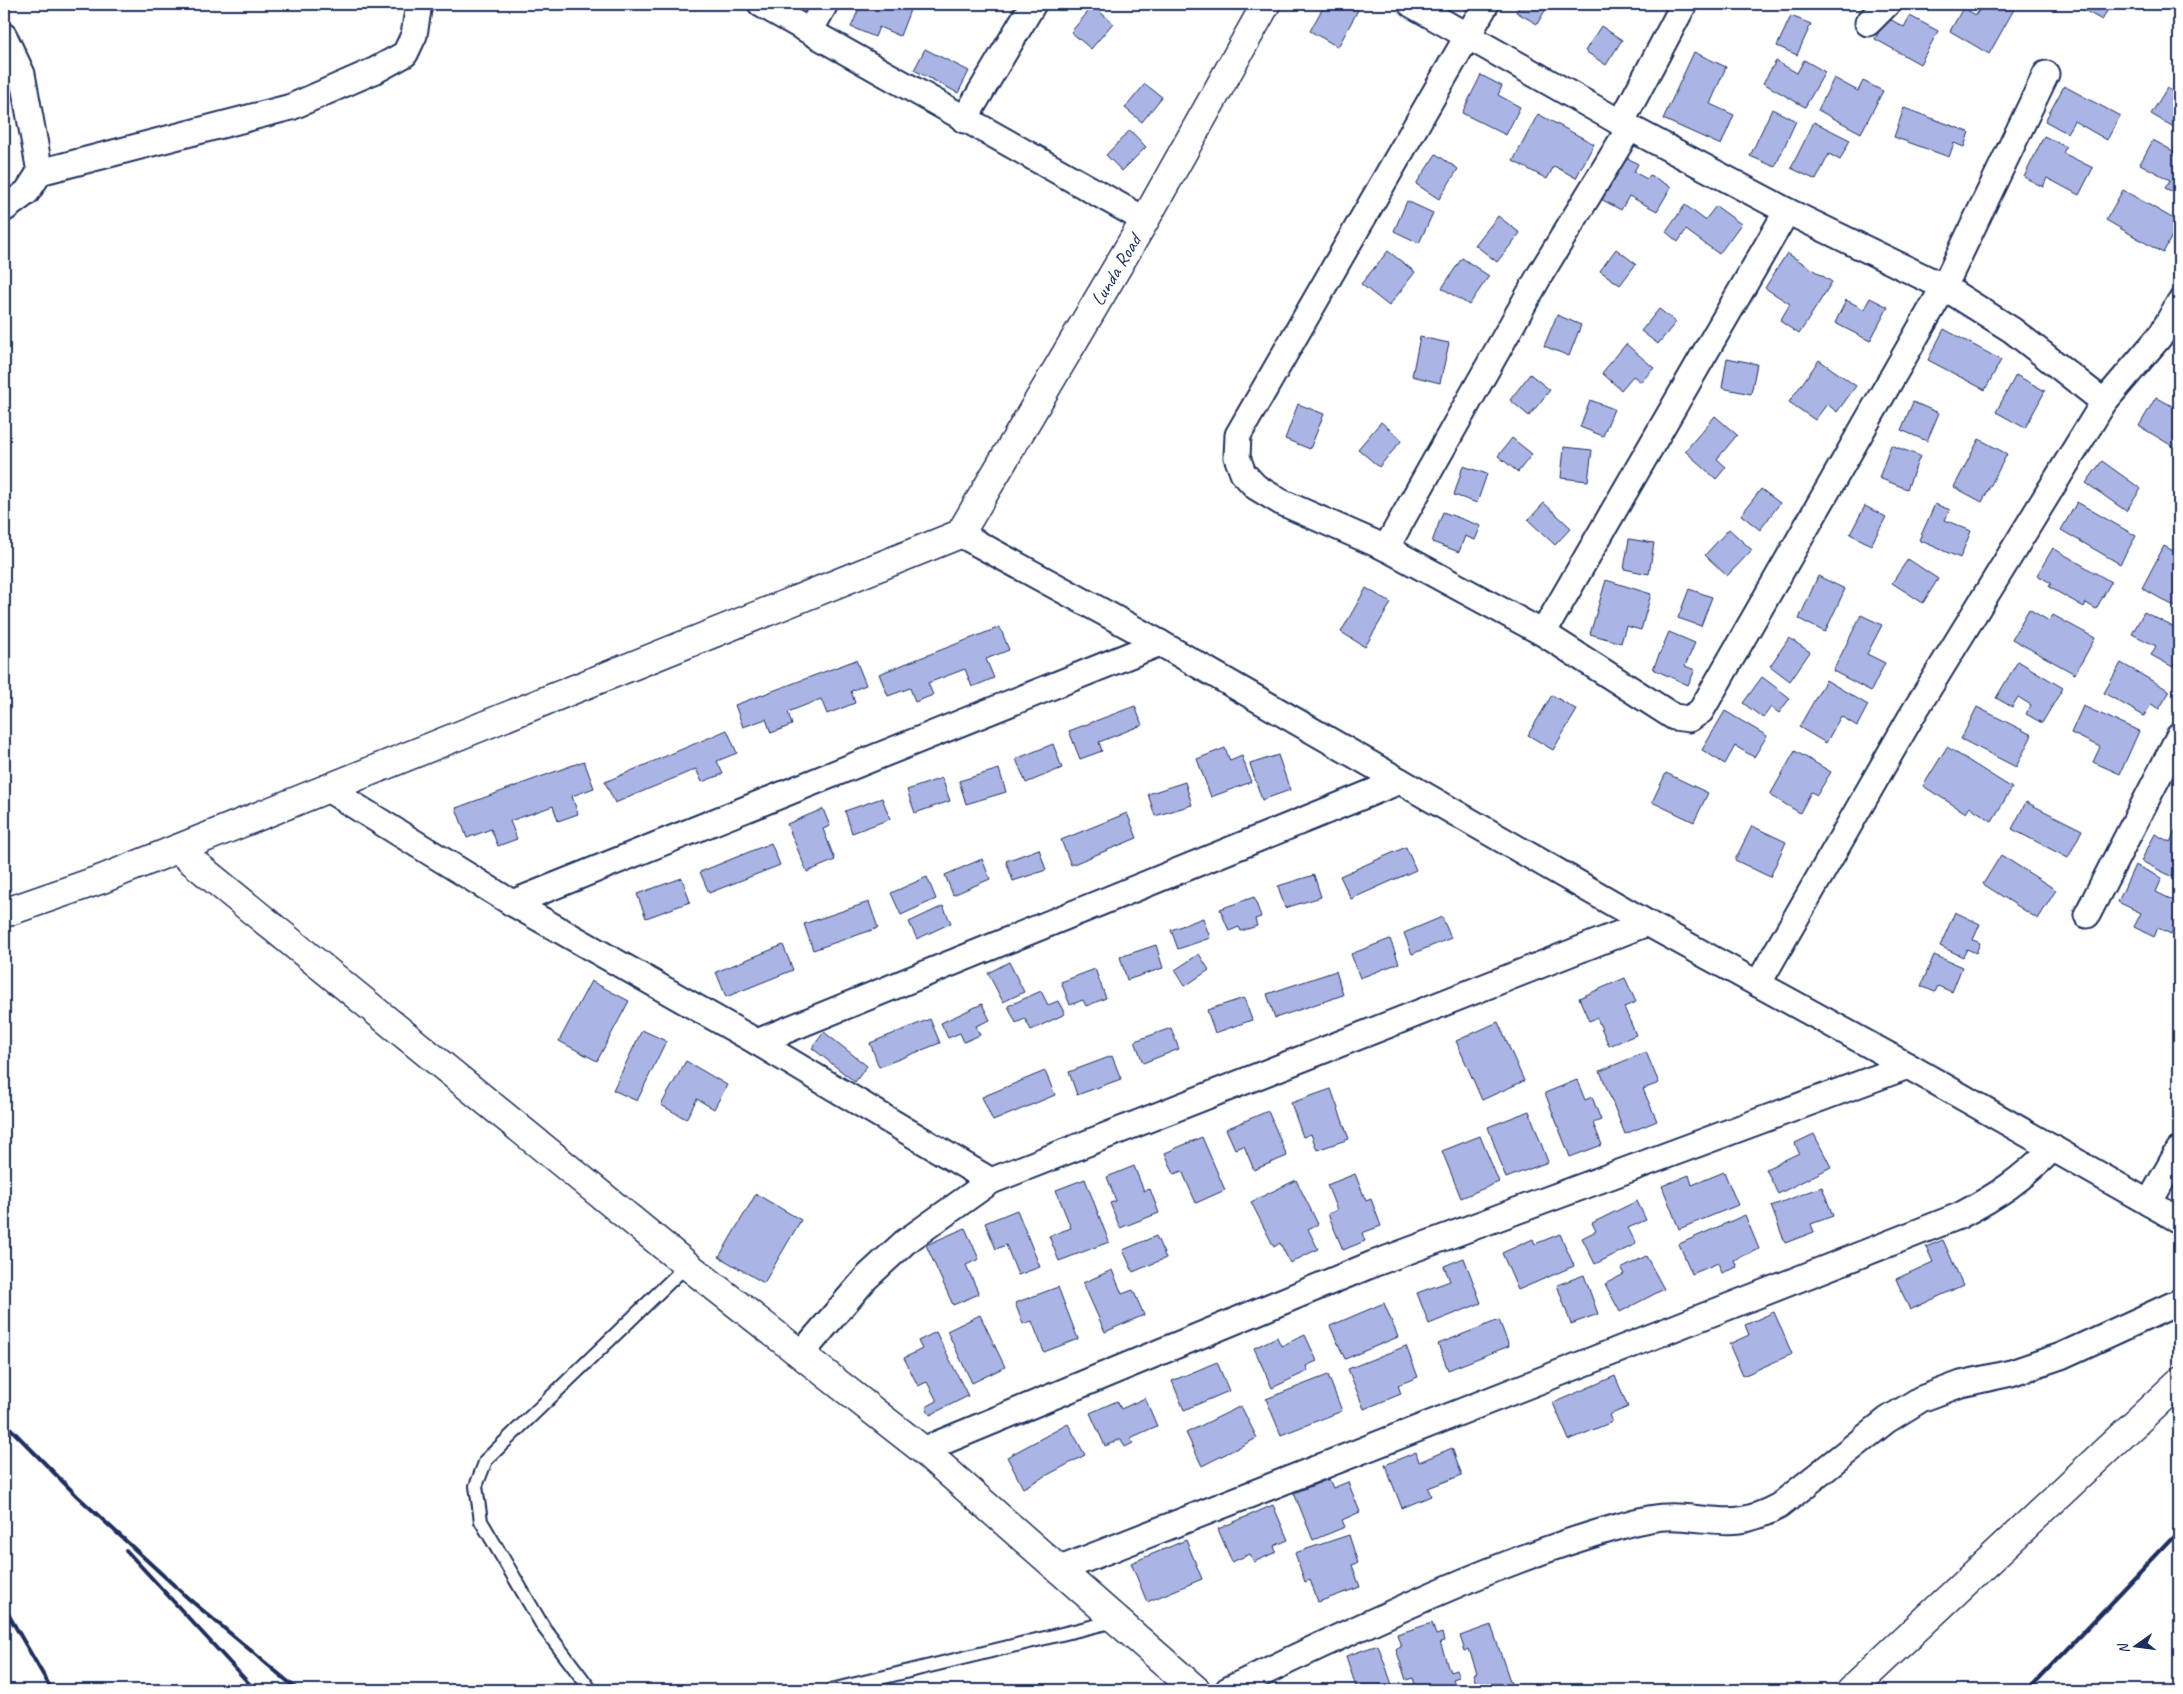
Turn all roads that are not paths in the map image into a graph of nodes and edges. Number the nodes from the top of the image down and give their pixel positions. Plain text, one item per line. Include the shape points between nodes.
1 (419, 4) edge
2 (761, 4) edge
3 (825, 4) edge
4 (1033, 4) edge
5 (1266, 4) edge
6 (1412, 4) edge
7 (1486, 4) edge
8 (1684, 4) edge
9 (1887, 4) edge
10 (1868, 23) dead end
11 (810, 31) junction
12 (4, 36) edge
13 (1468, 36) junction
14 (2046, 74) dead end
15 (964, 120) junction
16 (1626, 125) junction
17 (40, 172) junction
18 (4, 209) edge
19 (1787, 211) junction
20 (1145, 220) junction
21 (1944, 287) junction
22 (2179, 303) edge
23 (2104, 402) junction
24 (960, 534) junction
25 (1386, 548) junction
26 (1543, 633) junction
27 (1160, 643) junction
28 (2179, 736) edge
29 (1400, 781) junction
30 (326, 788) junction
31 (177, 849) junction
32 (512, 903) junction
33 (4, 913) edge
34 (2087, 915) dead end
35 (1647, 923) junction
36 (1758, 984) junction
37 (757, 1042) junction
38 (1908, 1066) junction
39 (2053, 1148) junction
40 (2179, 1150) edge
41 (990, 1181) junction
42 (2149, 1203) junction
43 (2179, 1220) edge
44 (687, 1265) junction
45 (2179, 1302) edge
46 (801, 1354) junction
47 (2179, 1382) edge
48 (923, 1450) junction
49 (1058, 1570) junction
50 (1116, 1621) junction
51 (591, 1690) edge
52 (832, 1690) edge
53 (1196, 1690) edge
54 (1228, 1690) edge
55 (1851, 1690) edge

1 - 17 street via 414,35 405,54 376,70 292,107
2 - 11 street
3 - 11 street
4 - 15 street
5 - 20 street, Lunda Road
6 - 13 street
7 - 13 street
8 - 16 street
9 - 10 street
11 - 15 street
12 - 17 street via 22,74
13 - 16 street
13 - 25 street via 1238,435 1240,465 1256,487 1281,502
14 - 21 street
15 - 20 street
16 - 19 street
16 - 25 street
17 - 18 street via 27,192
19 - 21 street
19 - 26 street
20 - 24 street, Lunda Road
21 - 23 street via 2032,344
21 - 26 street via 1701,711 1689,719 1674,716
22 - 23 street via 2161,335
23 - 36 street via 1911,717
24 - 27 street
24 - 30 street
25 - 26 street
27 - 29 street
27 - 32 street
28 - 34 street
29 - 35 street
29 - 37 street
30 - 31 street
30 - 32 street
31 - 33 street
31 - 44 street
32 - 37 street
35 - 36 street
35 - 41 street
36 - 38 street
37 - 41 street
38 - 39 street
38 - 48 street via 1373,1264
39 - 42 street
39 - 49 street via 1997,1196 1959,1216
40 - 42 street
41 - 46 street via 905,1242 866,1278
42 - 43 street
44 - 46 street
44 - 51 lane via 486,1460 476,1486 481,1521 544,1628
45 - 54 street via 2061,1356 2011,1373 1961,1384 1921,1399 1887,1420 1779,1506 1760,1516 1726,1522 1674,1516 1622,1526 1536,1553 1406,1606
46 - 48 street
47 - 55 street
48 - 49 street
49 - 50 street
50 - 52 lane
50 - 53 street

